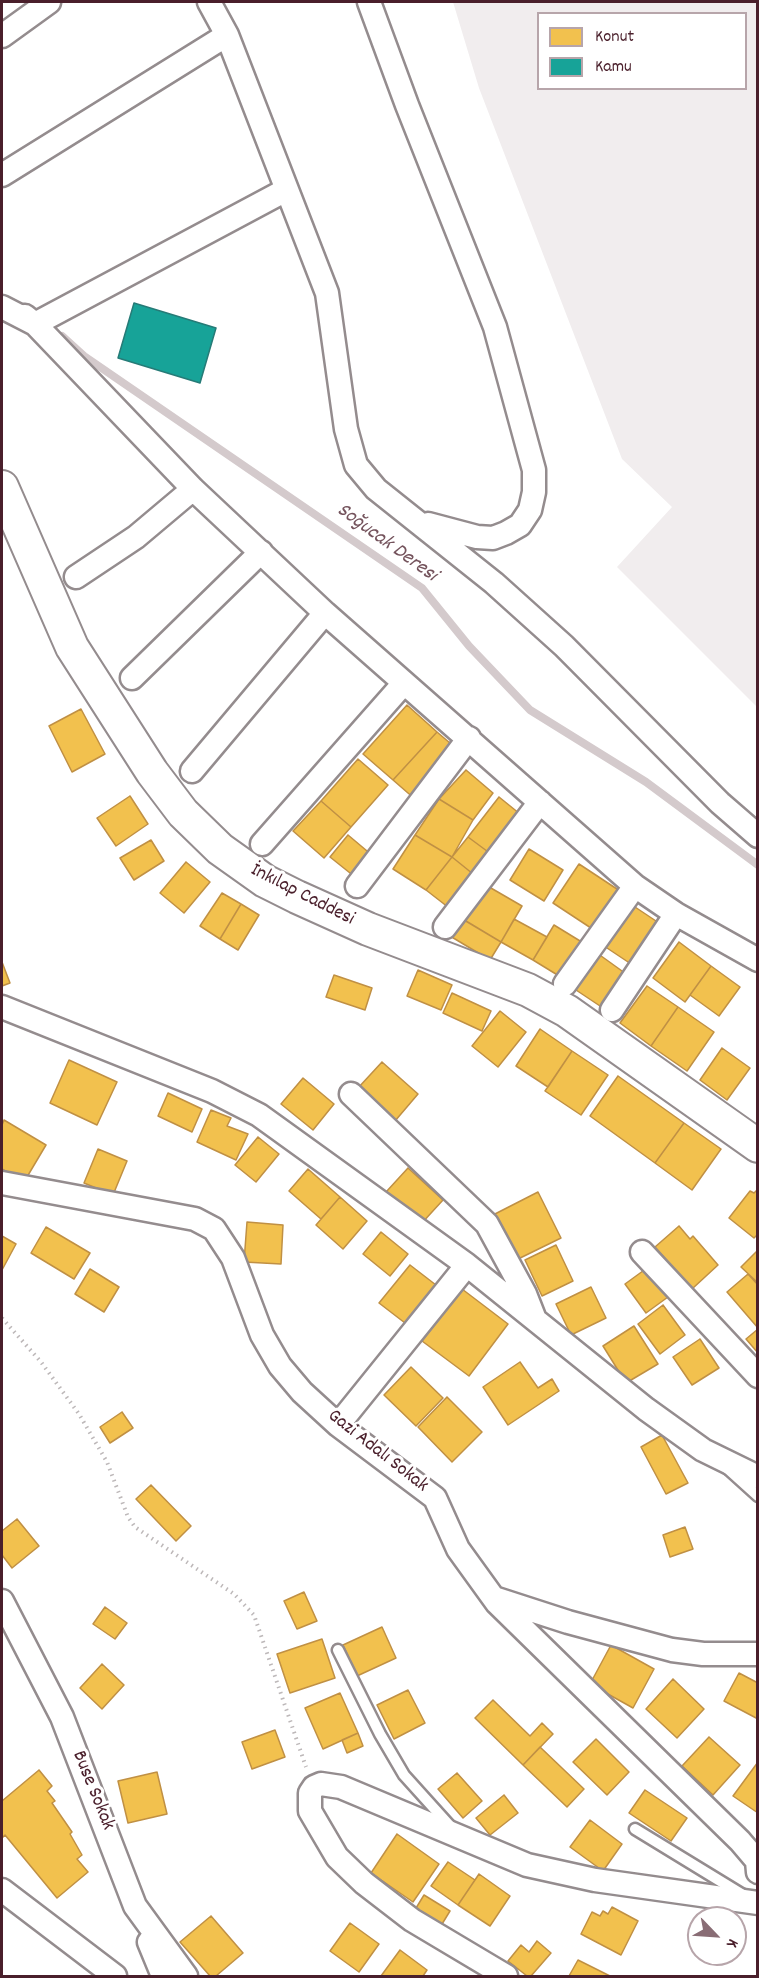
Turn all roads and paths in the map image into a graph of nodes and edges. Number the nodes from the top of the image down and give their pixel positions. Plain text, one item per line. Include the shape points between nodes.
1 (49, 2) edge
2 (209, 2) edge
3 (369, 2) edge
4 (227, 35) junction
5 (2, 36) edge
6 (2, 175) edge
7 (286, 190) junction
8 (2, 295) edge
9 (2, 307) edge
10 (34, 324) junction
11 (2, 486) edge
12 (193, 489) junction
13 (421, 522) junction
14 (261, 552) junction
15 (76, 577) dead end
16 (325, 613) junction
17 (132, 678) dead end
18 (404, 683) junction
19 (469, 738) junction
20 (192, 771) dead end
21 (540, 802) junction
22 (758, 836) edge
23 (261, 844) dead end
24 (357, 886) dead end
25 (634, 886) junction
26 (676, 914) junction
27 (445, 927) dead end
28 (758, 960) edge
29 (565, 984) dead end
30 (2, 1007) edge
31 (612, 1010) dead end
32 (351, 1094) dead end
33 (758, 1146) edge
34 (2, 1183) edge
35 (642, 1252) dead end
36 (468, 1265) junction
37 (2, 1318) edge
38 (536, 1321) junction
39 (758, 1376) edge
40 (338, 1425) junction
41 (720, 1460) junction
42 (758, 1477) edge
43 (758, 1496) edge
44 (494, 1598) junction
45 (2, 1601) edge
46 (338, 1650) dead end
47 (758, 1654) edge
48 (314, 1787) junction
49 (635, 1829) dead end
50 (461, 1837) junction
51 (757, 1861) edge
52 (758, 1872) edge
53 (758, 1879) edge
54 (2, 1890) edge
55 (756, 1903) edge
56 (135, 1906) junction
57 (115, 1977) edge
58 (163, 1977) edge
59 (186, 1977) edge
60 (506, 1977) edge

1 - 5 street
2 - 4 street
3 - 13 street via 495,327 534,470 530,510 520,525 506,533 494,538 477,537
4 - 6 street
4 - 7 street
7 - 10 street
7 - 13 street via 327,293 346,429 356,465 376,489
8 - 10 street
9 - 10 street
10 - 12 street
11 - 33 street, İnkılap Caddesi via 72,647 152,772 183,813 220,849 265,881 297,897 368,929 528,990 557,1006
12 - 14 street
12 - 15 street via 136,537
13 - 22 street via 564,646 720,803
14 - 16 street
14 - 17 street
16 - 18 street
16 - 20 street
18 - 19 street
18 - 23 street
19 - 21 street
19 - 24 street
21 - 25 street
21 - 27 street
25 - 26 street
25 - 29 street
26 - 28 street
26 - 31 street
30 - 36 street via 212,1091 259,1115
32 - 38 street via 487,1224
34 - 40 street, Gazi Adalı Sokak via 195,1219 214,1229 233,1258 262,1335 280,1366
35 - 39 street
36 - 38 street
36 - 40 street
37 - 48 path via 80,1414 107,1462 135,1527 234,1594 254,1616
38 - 41 street via 646,1409
40 - 44 street, Gazi Adalı Sokak via 435,1498 458,1549
41 - 42 street
41 - 43 lane via 736,1480
44 - 47 street via 672,1650
44 - 51 street, Gazi Adalı Sokak
45 - 56 street, Buse Sokak via 62,1717
46 - 50 lane via 404,1774
48 - 50 street via 332,1784
48 - 60 street via 310,1793 310,1812 337,1857 411,1920
49 - 55 lane
50 - 55 street via 527,1865 560,1874
51 - 52 street, Gazi Adalı Sokak
53 - 55 street
54 - 57 street
56 - 58 street
56 - 59 street, Buse Sokak

